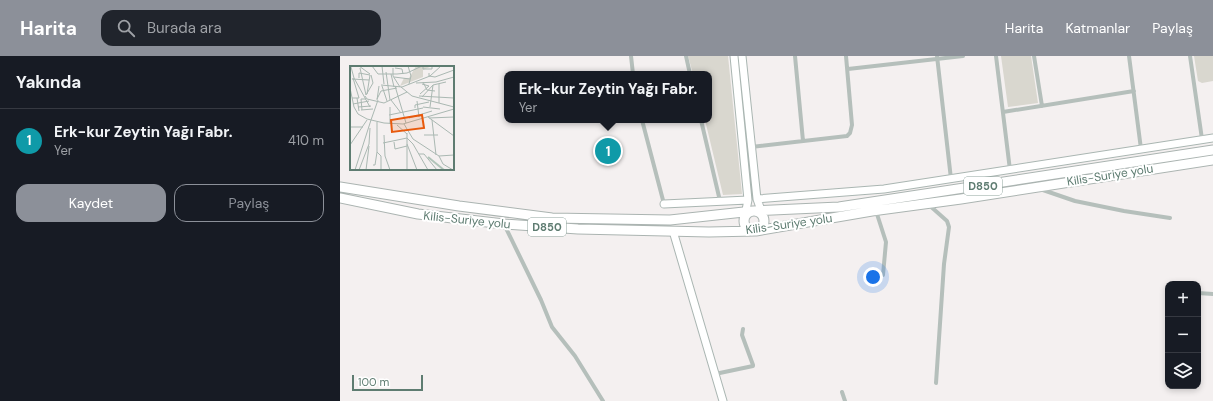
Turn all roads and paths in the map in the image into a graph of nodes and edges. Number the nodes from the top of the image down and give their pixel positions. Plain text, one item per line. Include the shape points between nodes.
1 (631, 56) edge
2 (686, 56) edge
3 (734, 56) edge
4 (742, 56) edge
5 (795, 56) edge
6 (846, 56) edge
7 (963, 56) edge
8 (996, 56) edge
9 (1034, 56) edge
10 (1129, 56) edge
11 (1190, 56) edge
12 (937, 58) edge
13 (848, 69) junction
14 (633, 71) edge
15 (689, 71) edge
16 (1134, 91) junction
17 (1042, 106) junction
18 (1003, 112) junction
19 (643, 123) edge
20 (702, 123) edge
21 (1213, 138) edge
22 (1202, 139) junction
23 (804, 141) junction
24 (751, 147) junction
25 (1141, 149) junction
26 (1213, 150) edge
27 (1213, 160) edge
28 (1010, 170) junction
29 (951, 178) junction
30 (1034, 187) junction
31 (340, 188) edge
32 (340, 198) edge
33 (756, 199) junction
34 (748, 200) junction
35 (720, 201) junction
36 (664, 204) joint
37 (928, 204) junction
38 (876, 211) junction
39 (754, 213) junction
40 (1170, 218) dead end
41 (504, 224) junction
42 (673, 231) junction
43 (756, 231) junction
44 (883, 276) dead end
45 (1201, 292) edge
46 (1213, 294) edge
47 (743, 329) dead end
48 (715, 374) junction
49 (936, 383) dead end
50 (842, 392) dead end
51 (603, 401) edge
52 (723, 401) edge
53 (845, 401) edge

1 - 14 street
2 - 15 street
3 - 34 street
4 - 24 street
5 - 23 street
6 - 13 street
7 - 12 street
8 - 18 street
9 - 17 street
10 - 16 street
11 - 22 street
12 - 13 street
12 - 29 street
13 - 23 street via 852,125 850,133 847,136
16 - 17 street
16 - 25 street
17 - 18 street
18 - 28 street
19 - 36 street
20 - 35 street
21 - 22 street
22 - 25 street
23 - 24 street
24 - 33 street
25 - 28 street
26 - 39 highway, D850 via 839,207
27 - 30 highway, Kilis-Suriye yolu / D850
28 - 29 street
29 - 33 street via 884,189
30 - 37 highway, Kilis-Suriye yolu / D850
30 - 40 street via 1075,201
31 - 39 highway, D850 via 552,218 670,220
32 - 41 highway, Kilis-Suriye yolu / D850 via 418,214
33 - 39 street
34 - 35 street
34 - 39 street
35 - 36 street
37 - 38 highway, Kilis-Suriye yolu / D850
37 - 49 street via 941,214 949,227
38 - 43 highway, Kilis-Suriye yolu / D850
38 - 44 street via 886,242
39 - 43 highway via 764,220 763,226
39 - 43 highway via 744,219 745,226
41 - 42 highway, Kilis-Suriye yolu / D850
41 - 51 street via 552,327 575,356
42 - 43 highway, Kilis-Suriye yolu / D850
42 - 48 street
45 - 46 street
47 - 48 street via 742,335 753,366
48 - 52 street
50 - 53 street

